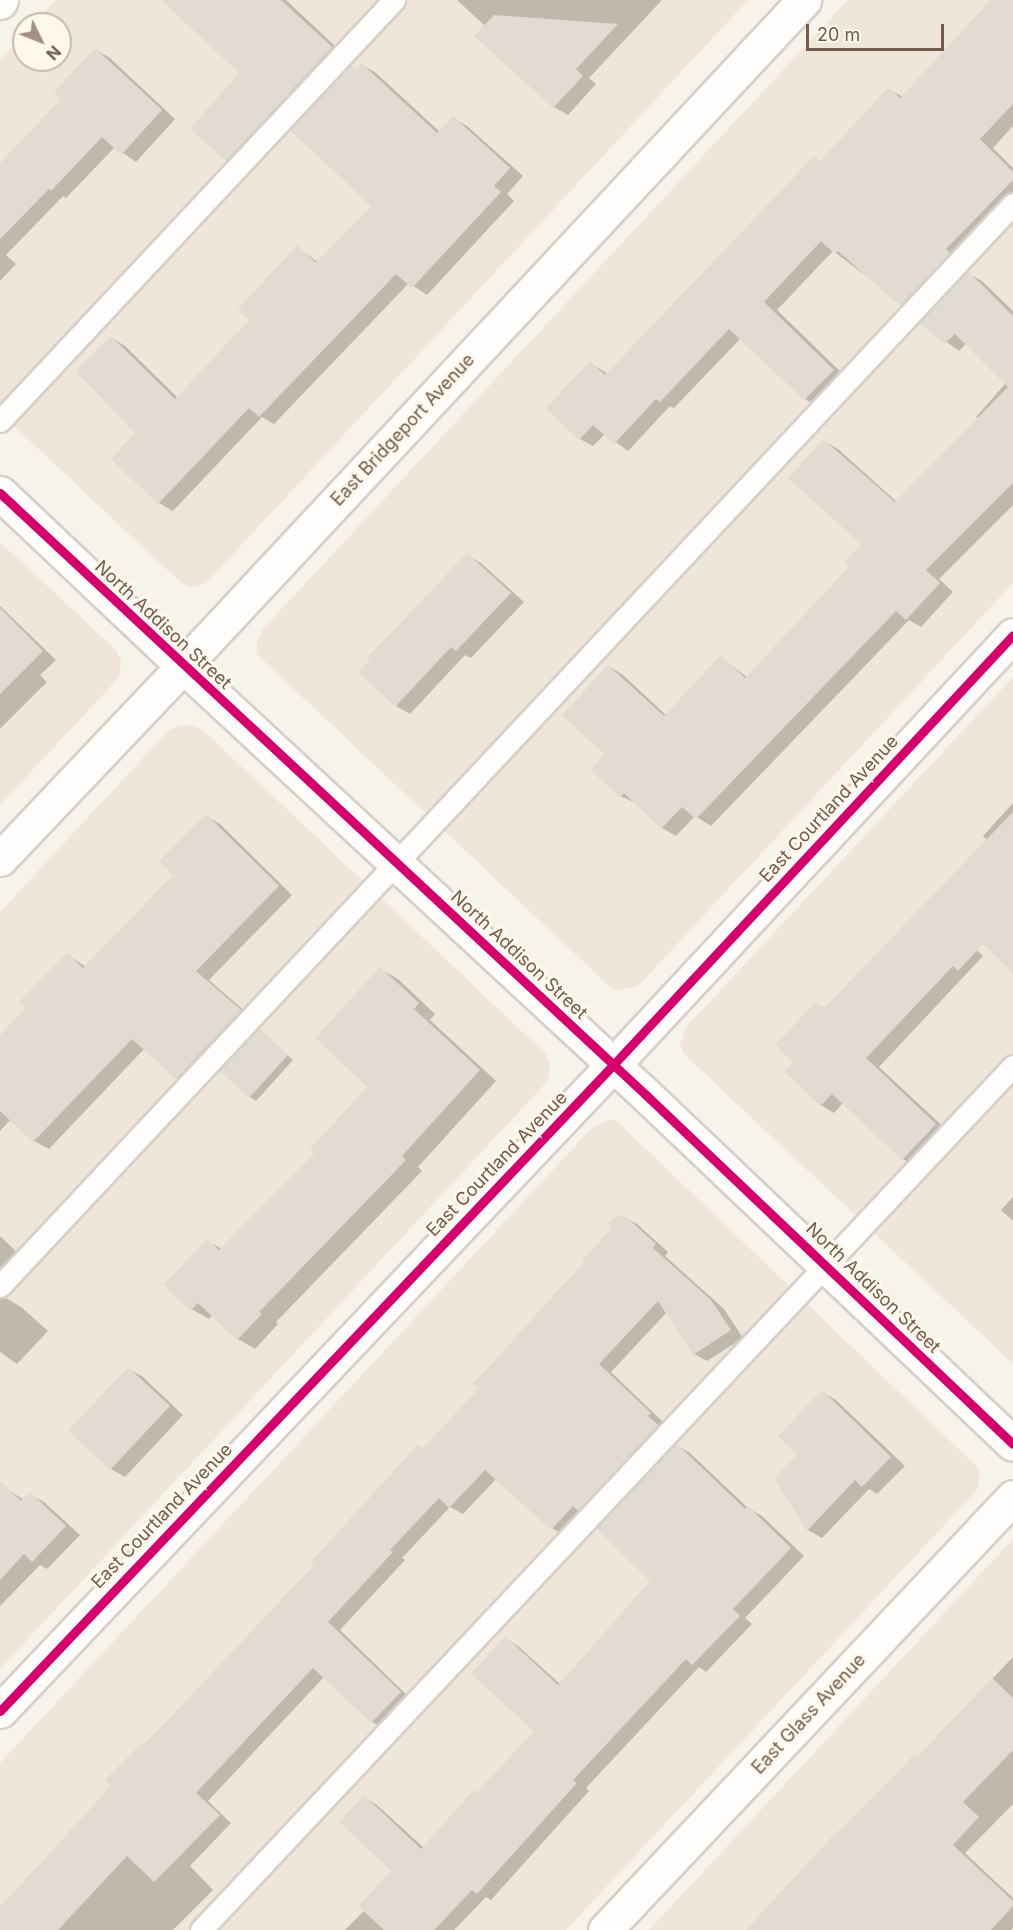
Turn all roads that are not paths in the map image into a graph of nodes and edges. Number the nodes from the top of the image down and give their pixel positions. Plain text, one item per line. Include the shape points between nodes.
1 (394, 0) edge
2 (804, 0) edge
3 (1013, 204) edge
4 (0, 421) edge
5 (0, 493) edge
6 (1013, 635) edge
7 (183, 666) junction
8 (0, 859) edge
9 (396, 864) junction
10 (614, 1065) junction
11 (1013, 1066) edge
12 (827, 1267) junction
13 (0, 1286) edge
14 (1013, 1444) edge
15 (1013, 1497) edge
16 (0, 1711) edge
17 (201, 1930) edge
18 (605, 1930) edge

1 - 4 lane
2 - 7 street, East Bridgeport Avenue
3 - 9 lane
5 - 7 street, North Addison Street
6 - 10 street, East Courtland Avenue
7 - 8 street, East Bridgeport Avenue
7 - 9 street, North Addison Street
9 - 10 street, North Addison Street
9 - 13 lane
10 - 12 street, North Addison Street
10 - 16 street, East Courtland Avenue
11 - 12 lane
12 - 14 street, North Addison Street
12 - 17 lane
15 - 18 street, East Glass Avenue

